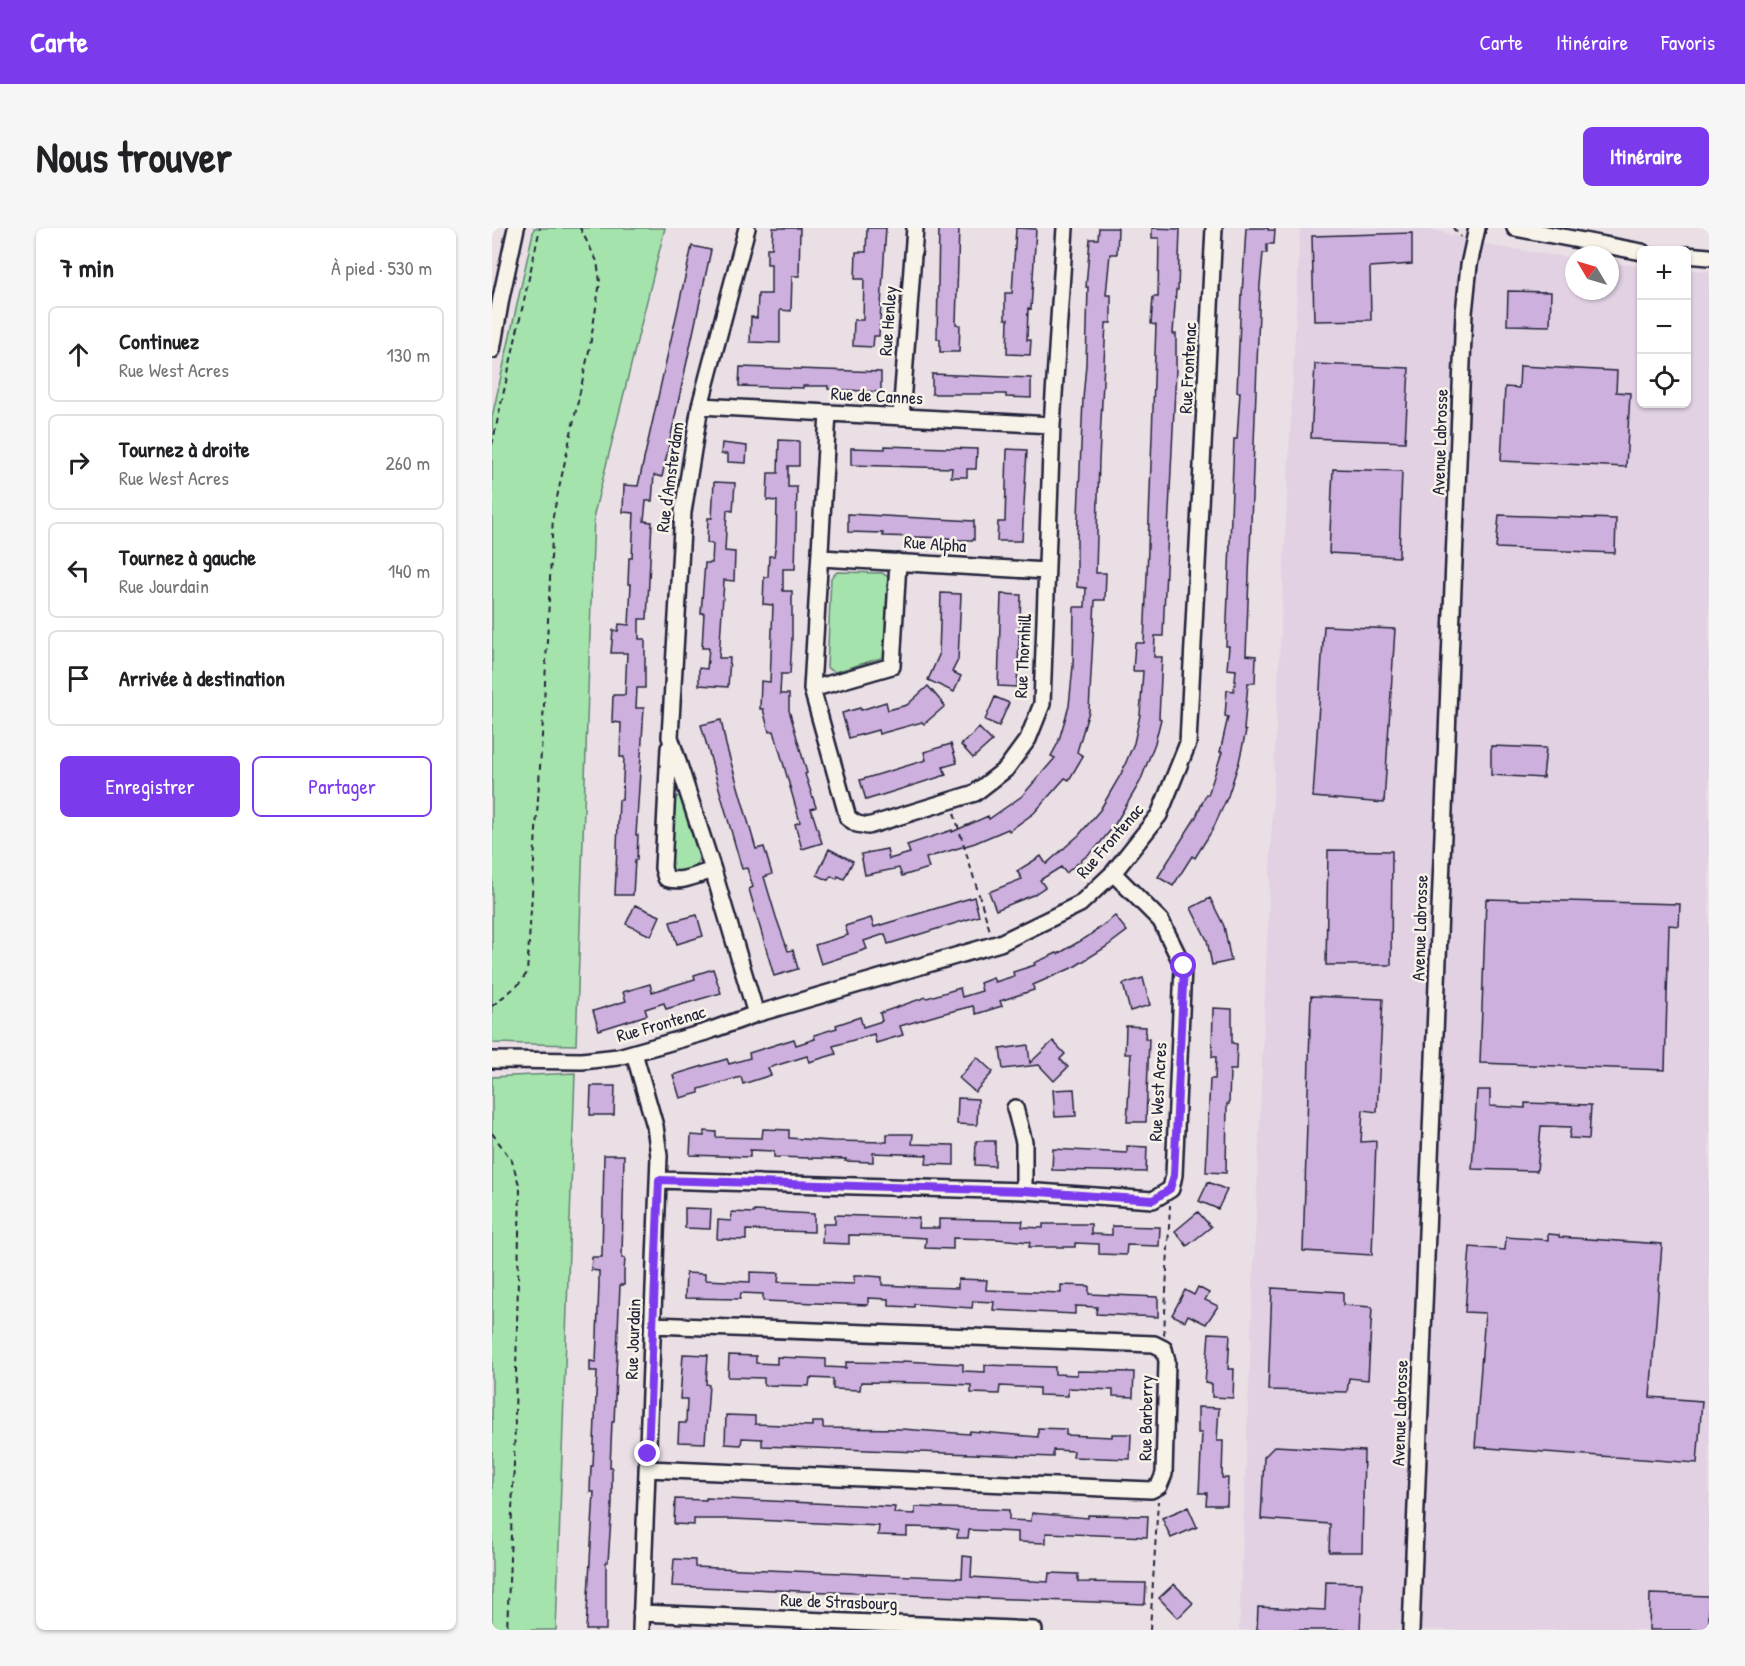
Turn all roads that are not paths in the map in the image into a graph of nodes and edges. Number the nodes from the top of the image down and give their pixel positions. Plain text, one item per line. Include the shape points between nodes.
1 (516, 228) edge
2 (747, 228) edge
3 (915, 228) edge
4 (1065, 228) edge
5 (1214, 228) edge
6 (1477, 228) edge
7 (1515, 228) edge
8 (1637, 251) edge
9 (1691, 255) edge
10 (1709, 257) edge
11 (492, 350) edge
12 (700, 406) junction
13 (828, 413) junction
14 (901, 417) junction
15 (1052, 425) junction
16 (821, 558) junction
17 (898, 562) junction
18 (1046, 571) junction
19 (813, 689) junction
20 (670, 737) junction
21 (713, 870) junction
22 (1113, 873) junction
23 (756, 1014) junction
24 (634, 1053) junction
25 (492, 1060) edge
26 (1015, 1108) dead end
27 (659, 1180) junction
28 (1024, 1191) junction
29 (653, 1325) junction
30 (647, 1469) junction
31 (641, 1613) junction
32 (641, 1630) edge
33 (1034, 1630) edge
34 (1411, 1630) edge

1 - 11 street
2 - 12 street, Rue d'Amsterdam
3 - 14 street, Rue Henley
4 - 15 street, Rue Thornhill
5 - 22 street, Rue Frontenac via 1188,743 1159,815
6 - 34 street, Avenue Labrosse via 1464,314
7 - 8 street
9 - 10 street
12 - 13 street, Rue de Cannes
12 - 20 street, Rue d'Amsterdam via 683,512
13 - 14 street, Rue de Cannes
13 - 16 street, Rue Thornhill
14 - 15 street, Rue de Cannes
15 - 18 street, Rue Thornhill
16 - 17 street, Rue Alpha
16 - 19 street, Rue Thornhill
17 - 18 street, Rue Alpha
17 - 19 street via 892,666
18 - 19 street, Rue Thornhill via 1042,704 1028,739 1006,769 975,793 868,826 857,824 848,818
20 - 21 street, Rue d'Amsterdam
20 - 21 street, Rue d'Amsterdam via 663,868 666,878 679,880
21 - 23 street, Rue d'Amsterdam
22 - 23 street, Rue Frontenac via 1080,904 1000,943
22 - 28 street, Rue West Acres via 1161,921 1184,966 1174,1175 1170,1189 1153,1200
23 - 24 street, Rue Frontenac
24 - 25 street, Rue Frontenac via 595,1060
24 - 27 street, Rue Jourdain via 657,1132
26 - 28 street via 1024,1142
27 - 28 street
27 - 29 street, Rue Jourdain
29 - 30 street, Rue Jourdain
29 - 30 street, Rue Barberry via 1154,1344 1164,1349 1167,1361 1164,1474 1159,1486 1151,1490
30 - 31 street, Rue Jourdain
31 - 32 street, Rue Jourdain
31 - 33 street, Rue de Strasbourg

